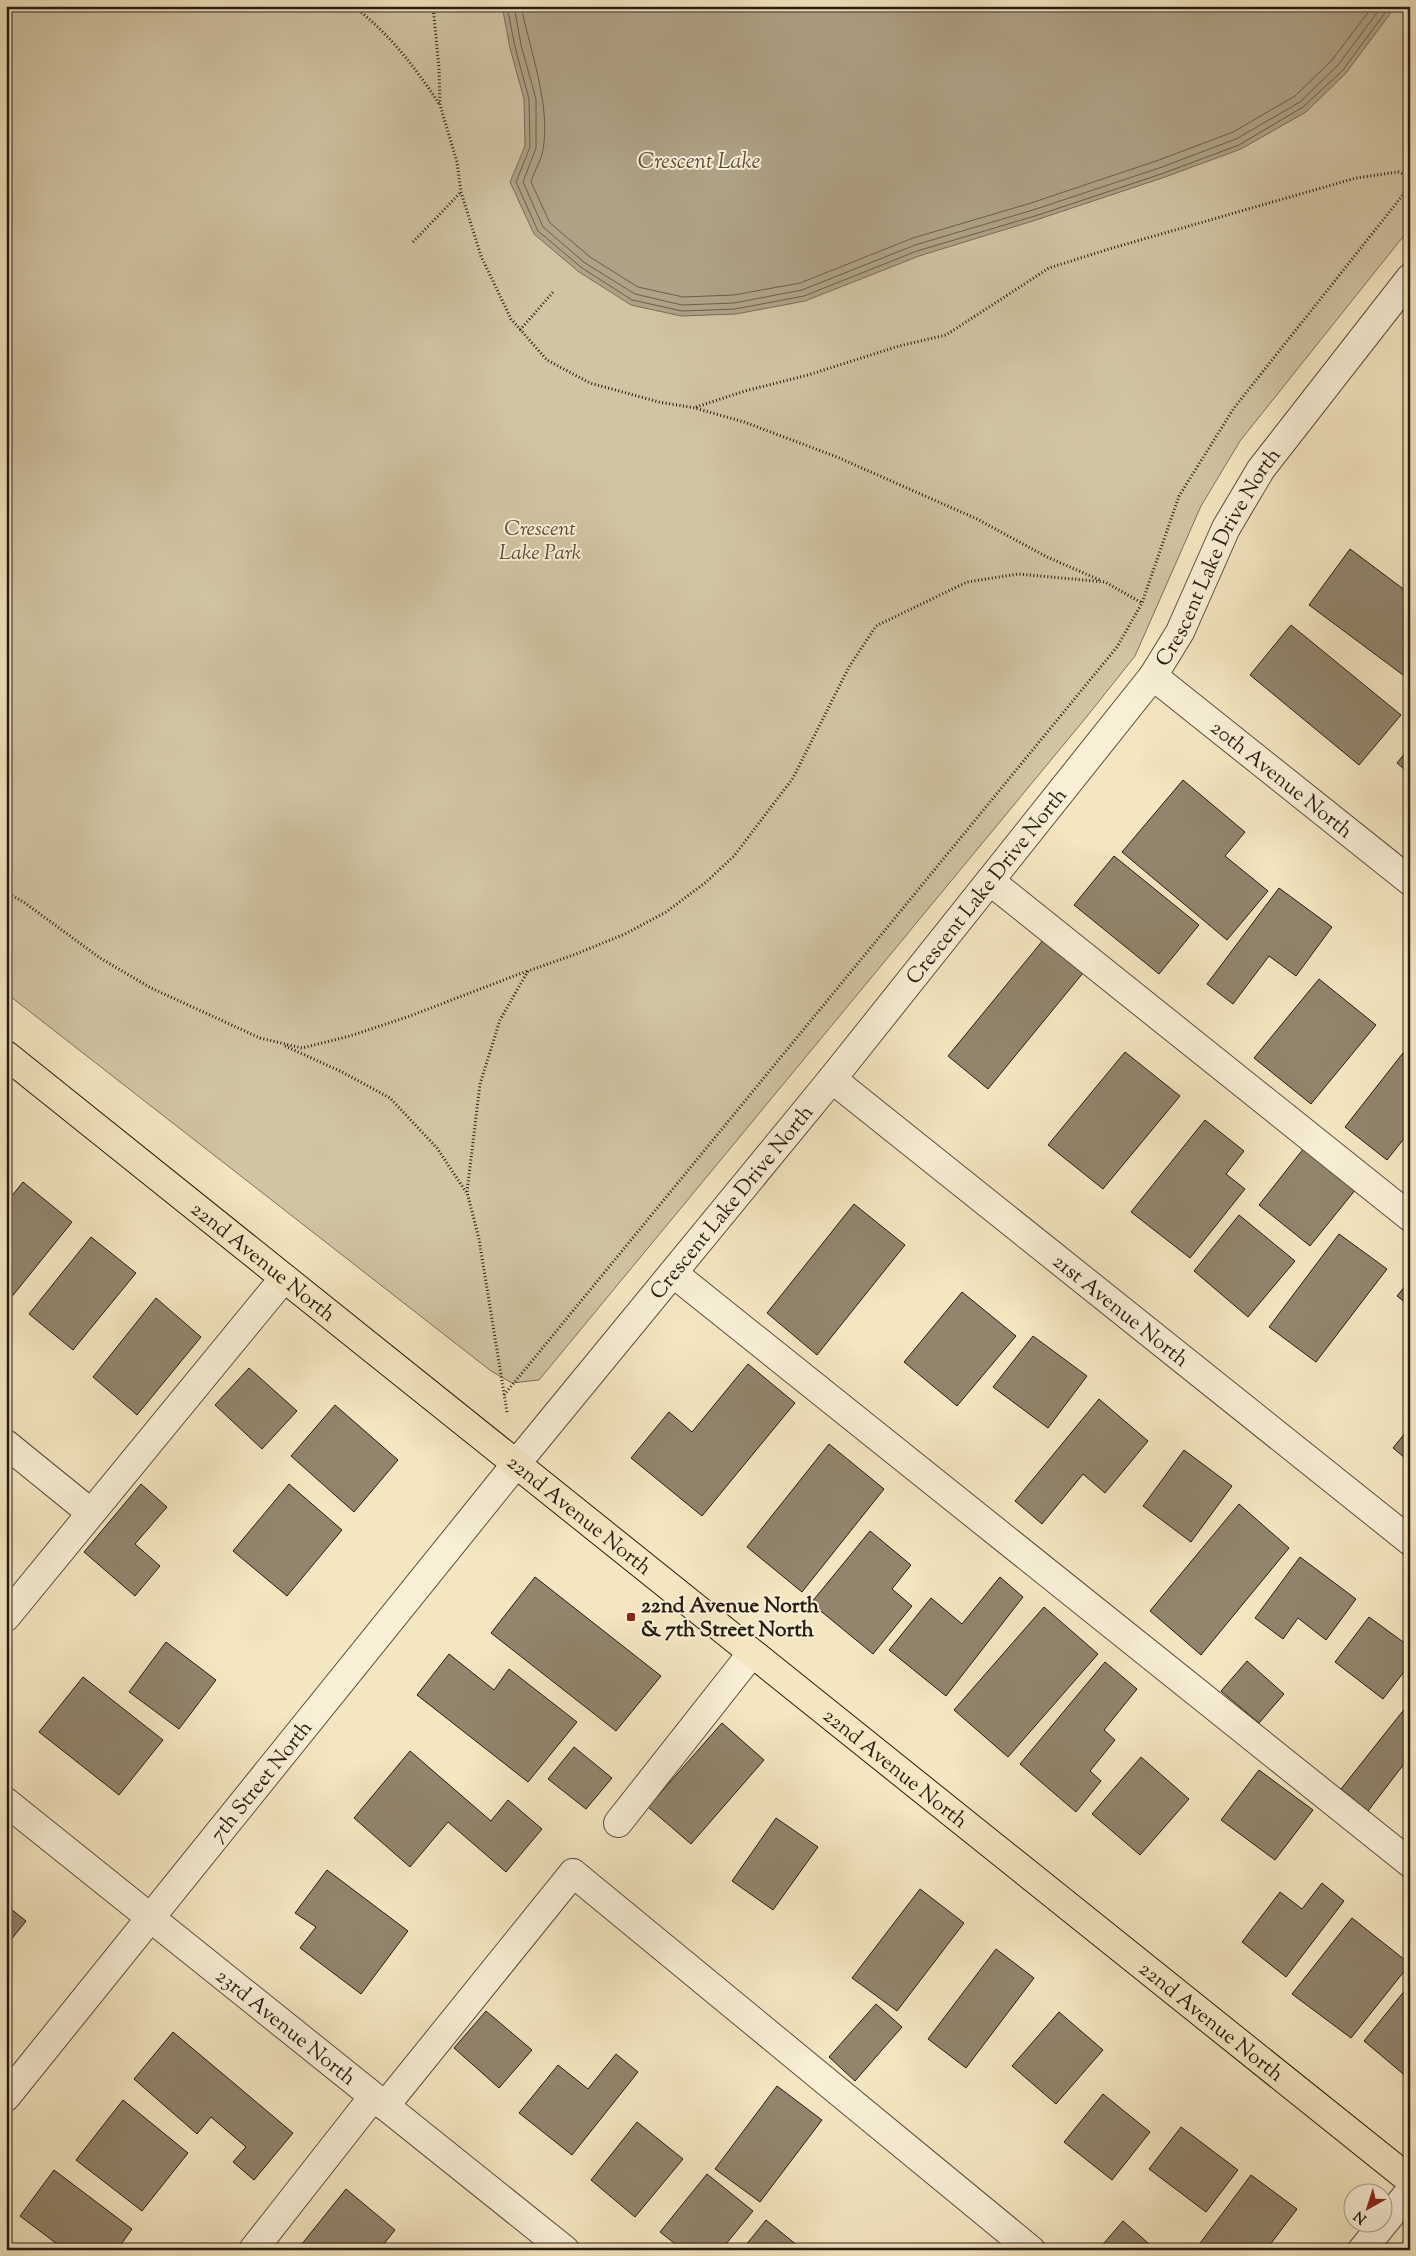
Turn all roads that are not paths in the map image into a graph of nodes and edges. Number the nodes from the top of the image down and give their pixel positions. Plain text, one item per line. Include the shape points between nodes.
1 (1410, 278) edge
2 (1153, 676) junction
3 (990, 881) junction
4 (1410, 881) edge
5 (6, 1056) edge
6 (832, 1079) junction
7 (1410, 1217) edge
8 (673, 1273) junction
9 (284, 1278) junction
10 (6, 1444) edge
11 (516, 1464) junction
12 (91, 1513) junction
13 (1410, 1542) edge
14 (6, 1617) edge
15 (752, 1653) junction
16 (6, 1802) edge
17 (618, 1823) dead end
18 (1410, 1863) edge
19 (151, 1919) junction
20 (6, 2097) edge
21 (379, 2101) junction
22 (1410, 2180) edge
23 (1410, 2191) edge
24 (253, 2250) edge
25 (565, 2250) edge
26 (1031, 2250) edge
27 (1362, 2250) edge

1 - 2 street, Crescent Lake Drive North via 1261,469 1226,528 1180,632
2 - 3 street, Crescent Lake Drive North
2 - 4 street, 20th Avenue North
3 - 6 street, Crescent Lake Drive North
3 - 7 street
5 - 9 main road, 22nd Avenue North
6 - 8 street, Crescent Lake Drive North
6 - 13 street, 21st Avenue North
8 - 11 street, Crescent Lake Drive North
8 - 18 street
9 - 11 main road, 22nd Avenue North
9 - 12 street
10 - 12 street
11 - 15 main road, 22nd Avenue North
11 - 19 street, 7th Street North
12 - 14 street
15 - 17 street
15 - 22 main road, 22nd Avenue North
16 - 19 street, 23rd Avenue North
19 - 20 street, 7th Street North
19 - 21 street, 23rd Avenue North
21 - 24 street
21 - 25 street, 23rd Avenue North
21 - 26 street via 573,1873
23 - 27 street

